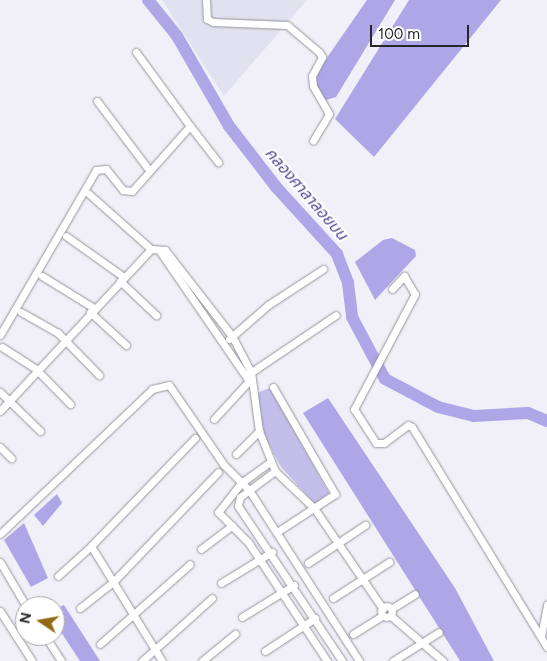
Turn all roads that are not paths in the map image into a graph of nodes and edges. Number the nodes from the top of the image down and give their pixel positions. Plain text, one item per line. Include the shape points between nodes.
1 (206, 0) edge
2 (136, 52) dead end
3 (98, 101) dead end
4 (190, 126) junction
5 (313, 141) dead end
6 (218, 162) dead end
7 (149, 170) junction
8 (89, 194) dead end
9 (66, 236) dead end
10 (151, 249) junction
11 (323, 269) dead end
12 (42, 276) dead end
13 (122, 280) junction
14 (392, 289) dead end
15 (92, 310) junction
16 (21, 312) dead end
17 (156, 315) dead end
18 (336, 315) dead end
19 (0, 335) edge
20 (229, 339) junction
21 (64, 340) junction
22 (126, 345) dead end
23 (2, 347) dead end
24 (36, 369) junction
25 (251, 372) junction
26 (99, 375) dead end
27 (246, 380) junction
28 (273, 387) dead end
29 (0, 392) edge
30 (9, 398) junction
31 (70, 404) dead end
32 (0, 411) edge
33 (214, 419) dead end
34 (259, 430) junction
35 (40, 431) dead end
36 (195, 438) dead end
37 (0, 447) edge
38 (236, 454) dead end
39 (11, 458) dead end
40 (270, 462) junction
41 (275, 471) junction
42 (218, 472) dead end
43 (241, 483) junction
44 (249, 490) junction
45 (314, 508) junction
46 (365, 525) dead end
47 (232, 526) junction
48 (280, 530) dead end
49 (0, 534) edge
50 (340, 542) junction
51 (91, 546) junction
52 (201, 549) dead end
53 (272, 552) junction
54 (261, 559) junction
55 (0, 562) edge
56 (389, 562) dead end
57 (308, 563) dead end
58 (190, 564) dead end
59 (58, 576) dead end
60 (362, 579) junction
61 (113, 582) junction
62 (221, 583) dead end
63 (294, 585) junction
64 (282, 592) junction
65 (415, 594) dead end
66 (20, 596) edge
67 (212, 598) dead end
68 (333, 598) dead end
69 (547, 605) edge
70 (80, 608) dead end
71 (0, 610) edge
72 (383, 612) junction
73 (391, 613) junction
74 (134, 616) junction
75 (242, 617) dead end
76 (315, 618) junction
77 (304, 625) junction
78 (439, 632) dead end
79 (235, 634) dead end
80 (353, 634) dead end
81 (541, 636) junction
82 (100, 644) dead end
83 (418, 644) junction
84 (51, 646) edge
85 (547, 647) edge
86 (155, 650) junction
87 (266, 651) dead end
88 (336, 652) junction
89 (325, 660) edge
90 (32, 661) edge
91 (61, 661) edge
92 (142, 661) edge
93 (162, 661) edge
94 (202, 661) edge
95 (342, 661) edge
96 (359, 661) edge
97 (393, 661) edge
98 (443, 661) edge

1 - 5 street via 207,19 213,22 287,25 322,57 312,76 313,86 329,114
2 - 4 street
3 - 7 street
4 - 6 street
4 - 7 street
7 - 19 street via 127,191 106,169 96,170
8 - 10 street
9 - 13 street
10 - 13 street
10 - 20 street via 165,250
11 - 20 street
12 - 15 street
13 - 15 street
13 - 17 street
14 - 81 street via 404,276 415,294 354,409 376,443 384,443 408,425 412,427
15 - 21 street
15 - 22 street
16 - 21 street
18 - 25 street
20 - 25 street
20 - 27 street
21 - 24 street
21 - 26 street
23 - 24 street
24 - 30 street
24 - 31 street
25 - 27 street
27 - 33 street
27 - 34 street
28 - 45 street via 333,487 333,496
29 - 30 street
30 - 32 street
30 - 35 street
34 - 38 street
34 - 40 street
36 - 51 street
37 - 39 street
40 - 41 street
40 - 43 street
41 - 44 street
41 - 45 street
42 - 61 street
43 - 44 street
43 - 47 street via 218,512
43 - 49 street via 169,385 163,384 152,389
44 - 53 street via 240,497 238,506
44 - 96 street
45 - 48 street
45 - 50 street
46 - 50 street
47 - 52 street
47 - 54 street
50 - 57 street
50 - 60 street
51 - 59 street
51 - 61 street
53 - 54 street
53 - 63 street
54 - 62 street
54 - 64 street
55 - 66 street
56 - 60 street
58 - 74 street
60 - 68 street
60 - 72 street
61 - 70 street
61 - 74 street
63 - 64 street
63 - 76 street
64 - 75 street
64 - 77 street
65 - 73 street
67 - 86 street
69 - 81 street
71 - 90 street
72 - 73 street
72 - 80 street
73 - 83 street
74 - 82 street
74 - 86 street
76 - 77 street
76 - 88 street
77 - 87 street
77 - 89 street
78 - 83 street
79 - 94 street
81 - 85 street
83 - 97 street
83 - 98 street
84 - 91 street
86 - 92 street
86 - 93 street
88 - 89 street
88 - 95 street

